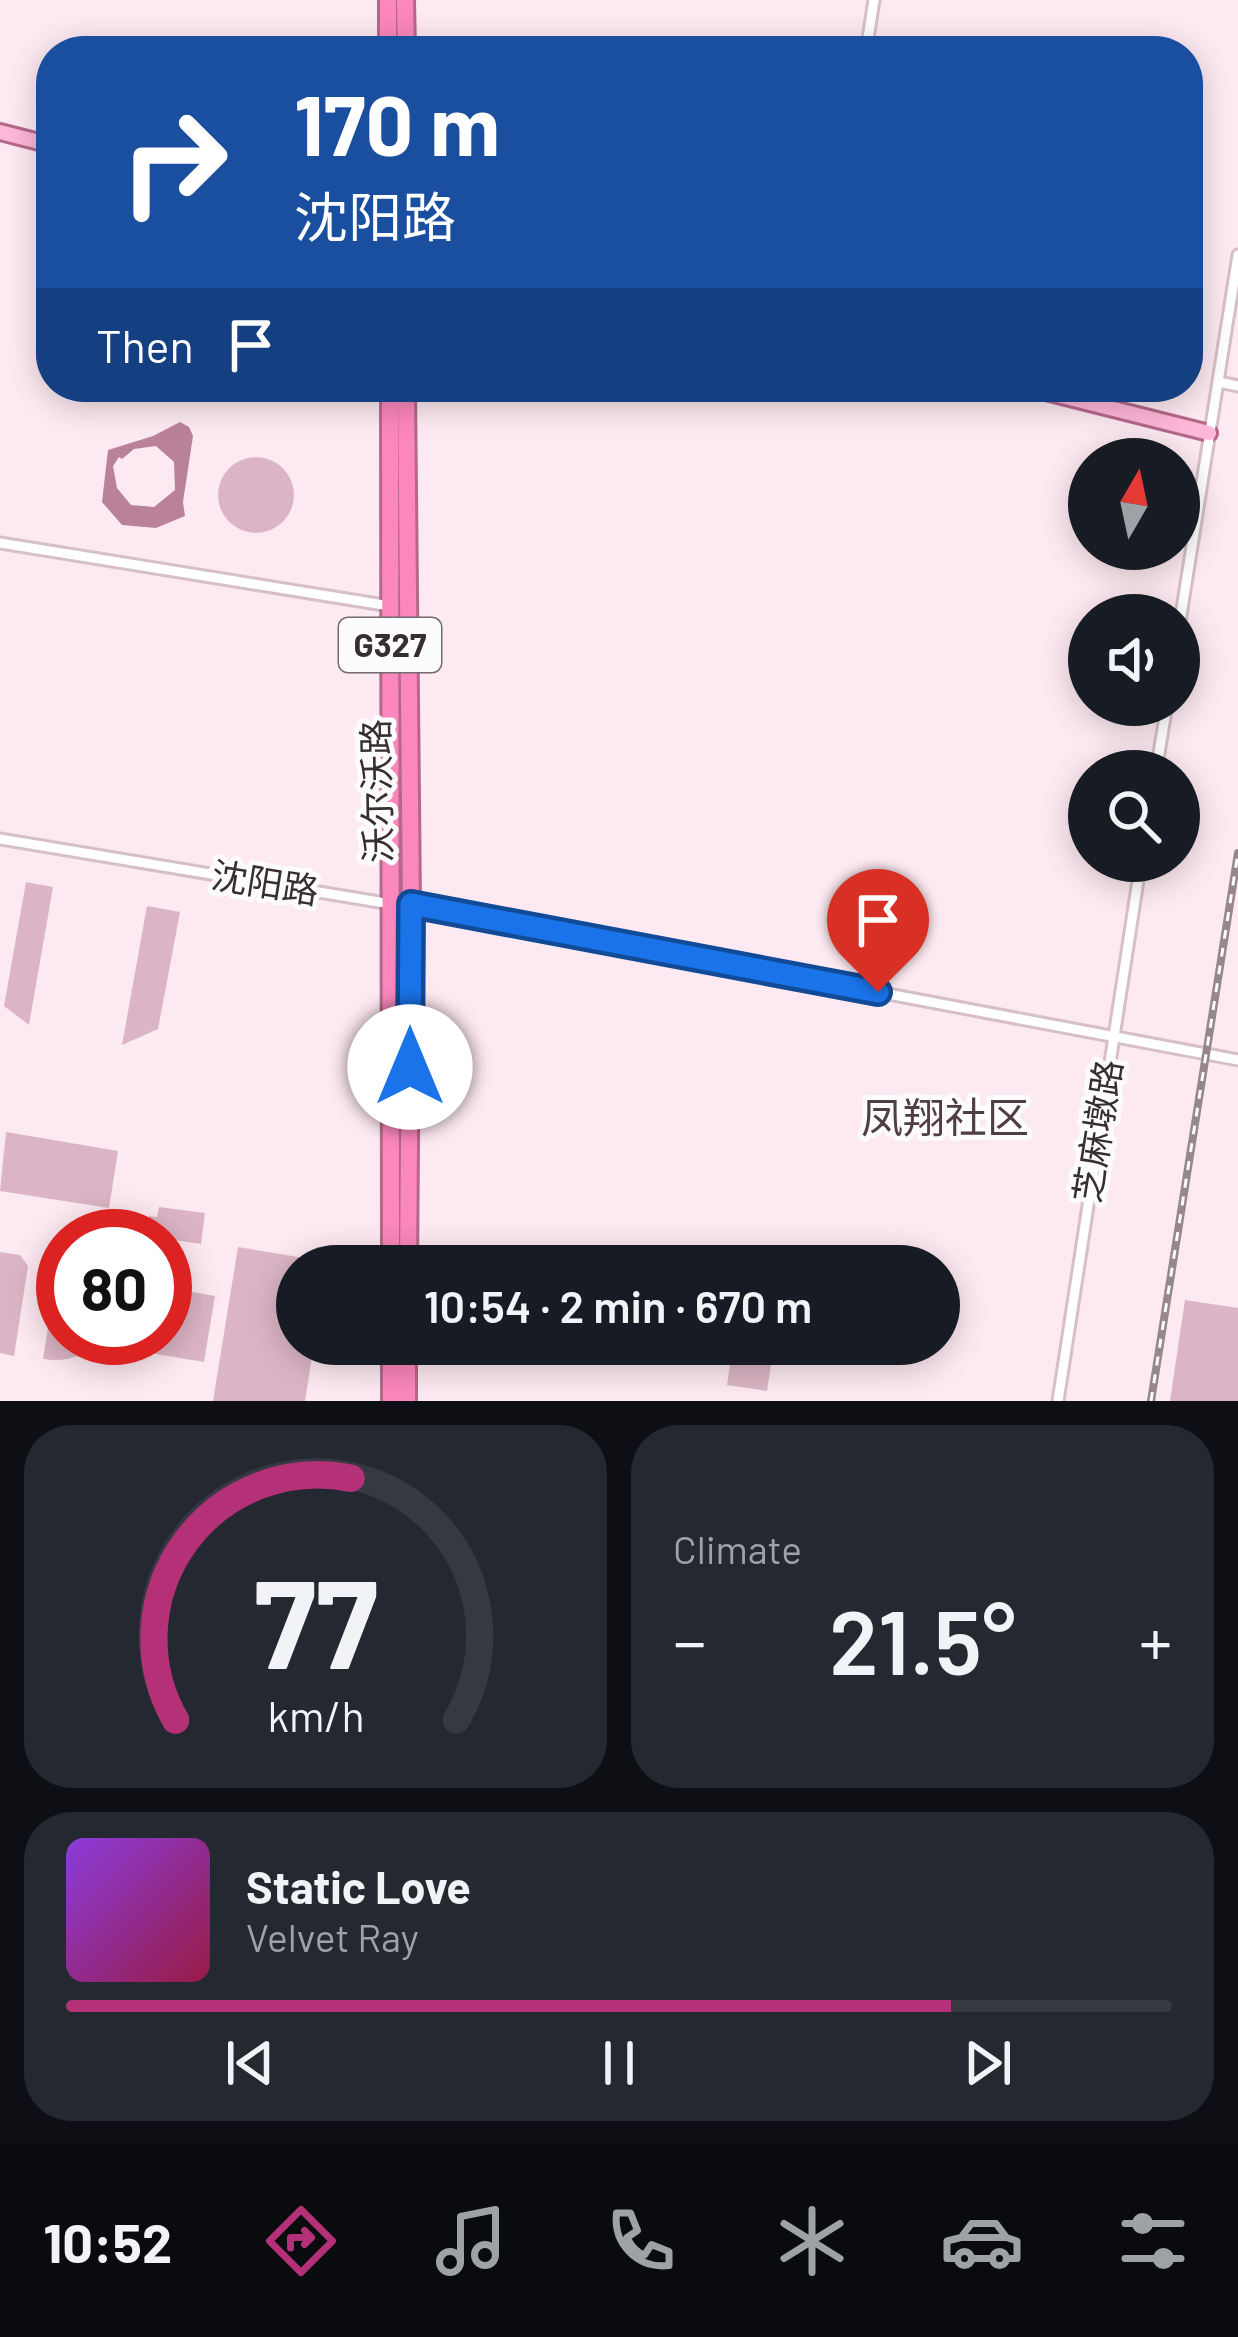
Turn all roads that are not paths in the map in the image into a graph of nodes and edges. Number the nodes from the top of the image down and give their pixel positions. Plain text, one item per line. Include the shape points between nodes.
1 (388, 0) edge
2 (406, 0) edge
3 (874, 0) edge
4 (388, 36) edge
5 (406, 36) edge
6 (868, 36) edge
7 (0, 132) edge
8 (36, 141) edge
9 (1238, 255) edge
10 (1219, 382) junction
11 (1238, 386) edge
12 (390, 402) edge
13 (406, 402) edge
14 (1086, 402) edge
15 (1209, 433) junction
16 (0, 543) edge
17 (1184, 594) edge
18 (390, 606) junction
19 (0, 839) edge
20 (1138, 882) edge
21 (401, 904) junction
22 (1112, 1036) junction
23 (1238, 1060) edge
24 (393, 1245) edge
25 (408, 1245) edge
26 (392, 1365) edge
27 (407, 1365) edge
28 (392, 1401) edge
29 (407, 1401) edge
30 (1058, 1401) edge

1 - 4 highway
2 - 5 highway
3 - 6 street
7 - 8 main road
9 - 10 street
10 - 11 street
10 - 15 street
12 - 18 highway, 沃尔沃路 / G327
13 - 21 highway, 沃尔沃路 / G327
14 - 15 main road
15 - 17 street
16 - 18 street
18 - 21 highway, 沃尔沃路 / G327
19 - 21 street, 沈阳路
20 - 22 street, 芝麻墩路
21 - 22 street, 沈阳路
21 - 24 highway, 沃尔沃路 / G327
21 - 25 highway, 沃尔沃路 / G327
22 - 23 street, 沈阳路
22 - 30 street, 芝麻墩路
26 - 28 highway
27 - 29 highway

